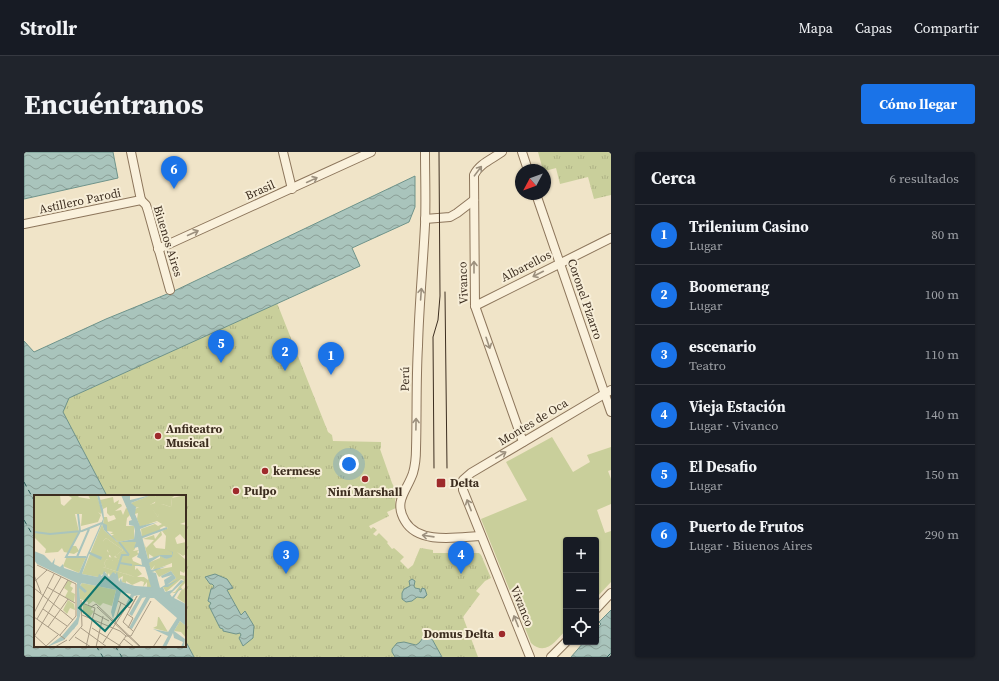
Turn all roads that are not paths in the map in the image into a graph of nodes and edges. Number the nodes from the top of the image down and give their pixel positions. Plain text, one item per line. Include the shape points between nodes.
1 (131, 152) edge
2 (283, 152) edge
3 (371, 152) edge
4 (425, 152) edge
5 (502, 152) edge
6 (522, 152) edge
7 (526, 164) edge
8 (292, 189) junction
9 (140, 200) junction
10 (474, 200) junction
11 (538, 200) edge
12 (426, 219) junction
13 (24, 224) edge
14 (611, 238) edge
15 (158, 249) junction
16 (560, 263) junction
17 (170, 290) dead end
18 (475, 306) junction
19 (608, 392) edge
20 (611, 412) edge
21 (523, 442) junction
22 (468, 475) joint
23 (481, 536) junction
24 (611, 593) edge
25 (599, 606) edge
26 (563, 645) edge
27 (530, 657) edge
28 (551, 657) edge

1 - 9 street, Biuenos Aires
2 - 8 street
8 -> 3 street, Brasil
4 - 12 street, Perú
10 -> 5 street, Vivanco via 474,175
6 - 7 street
15 -> 8 street, Brasil
9 - 13 street, Astillero Parodi
9 - 15 street, Biuenos Aires via 146,205
10 - 12 street via 450,217
18 -> 10 street, Vivanco
11 - 16 street, Coronel Pizarro
23 -> 12 street, Perú via 422,536 409,526 401,512 401,496 413,472 416,451 418,346
14 - 16 street, Albarellos
15 - 17 street, Biuenos Aires
16 -> 18 street, Albarellos
16 - 19 street, Coronel Pizarro
18 -> 21 street, Vivanco
19 - 20 street, Coronel Pizarro
19 - 21 street, Montes de Oca
22 -> 21 street, Montes de Oca
23 -> 22 street, Vivanco via 463,490 463,480
27 -> 23 street, Vivanco
24 - 25 street
26 - 28 street

